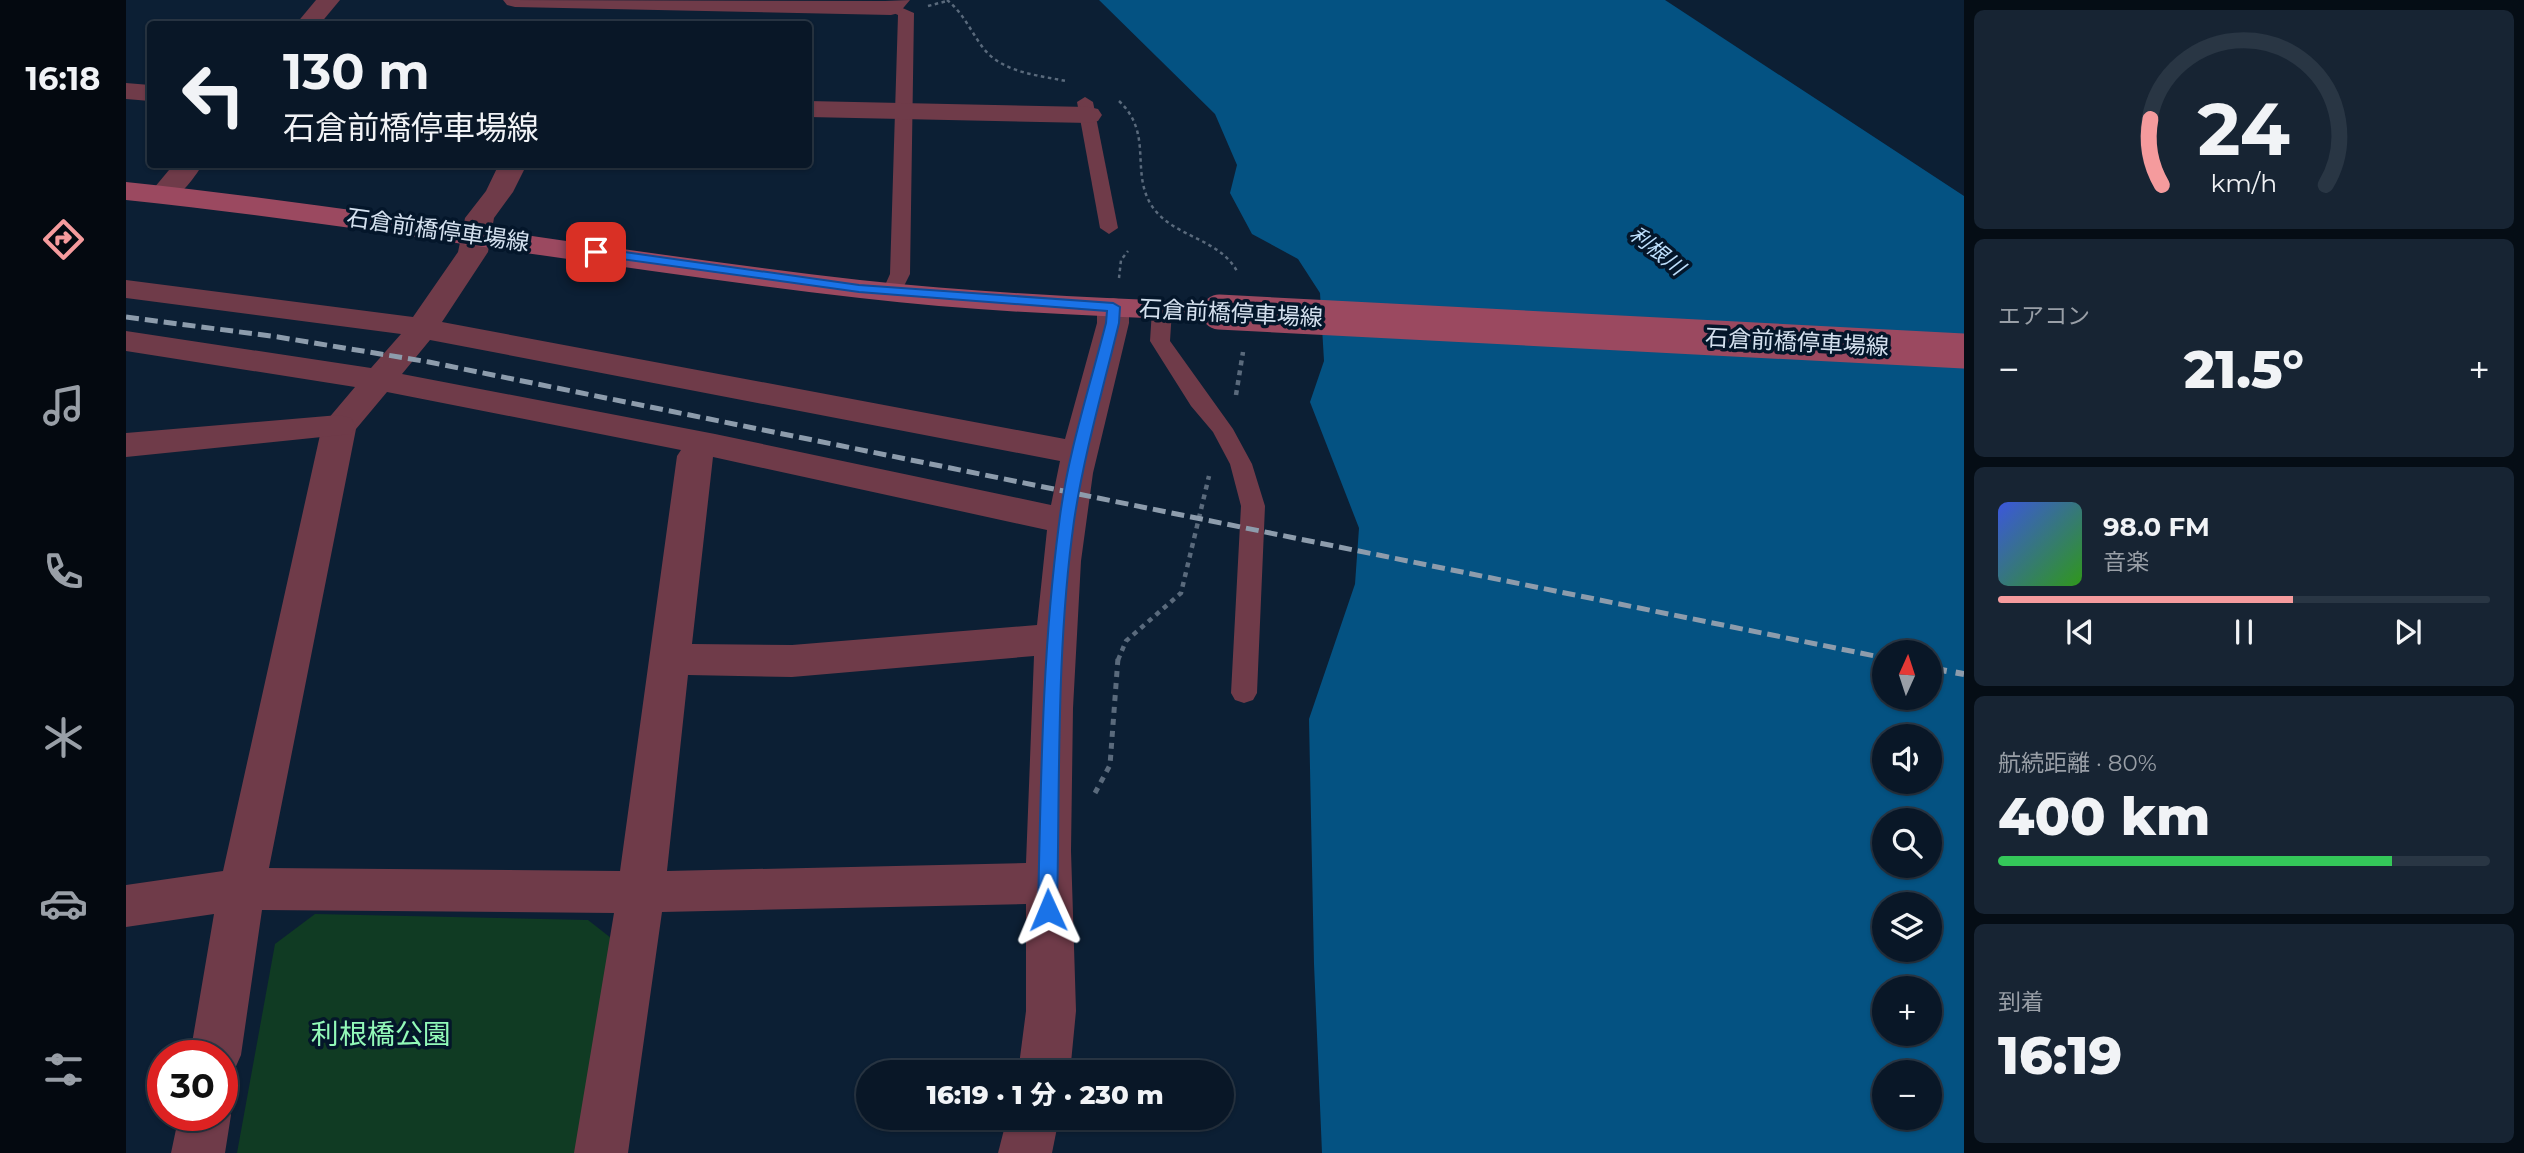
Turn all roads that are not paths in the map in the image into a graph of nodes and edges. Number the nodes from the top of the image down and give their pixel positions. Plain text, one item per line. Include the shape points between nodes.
1 (328, 0) edge
2 (514, 0) edge
3 (604, 1) edge
4 (895, 4) edge
5 (310, 21) edge
6 (592, 21) edge
7 (126, 92) edge
8 (147, 93) edge
9 (1087, 108) joint
10 (812, 109) edge
11 (902, 111) junction
12 (186, 168) edge
13 (511, 168) edge
14 (126, 191) edge
15 (163, 194) junction
16 (1109, 228) dead end
17 (475, 235) junction
18 (126, 289) edge
19 (892, 292) junction
20 (1113, 307) junction
21 (1162, 310) junction
22 (421, 328) junction
23 (126, 341) edge
24 (1964, 351) edge
25 (378, 380) junction
26 (339, 426) junction
27 (126, 445) edge
28 (703, 445) junction
29 (1079, 453) junction
30 (1067, 522) junction
31 (1055, 639) junction
32 (670, 659) junction
33 (1244, 693) dead end
34 (1047, 883) junction
35 (242, 890) junction
36 (641, 892) junction
37 (126, 905) edge
38 (217, 1040) edge
39 (1046, 1060) edge
40 (1030, 1130) edge
41 (202, 1131) edge
42 (198, 1153) edge
43 (601, 1153) edge
44 (1025, 1153) edge

1 - 5 street
2 - 3 street
3 - 4 street
3 - 6 street
4 - 11 lane via 906,13
7 - 8 street
9 - 11 street
9 - 16 lane
10 - 11 street
11 - 19 lane via 900,274
12 - 15 street
13 - 17 street via 480,218
14 - 15 main road, 石倉前橋停車場線
15 - 17 main road, 石倉前橋停車場線
17 - 19 main road, 石倉前橋停車場線
17 - 22 street via 473,252
18 - 22 street
19 - 20 main road, 石倉前橋停車場線
20 - 21 main road, 石倉前橋停車場線
20 - 29 street via 1113,323
21 - 24 main road, 石倉前橋停車場線, bridge
21 - 33 lane via 1160,341 1222,429 1250,487 1253,506
22 - 25 street
22 - 29 street via 879,419
23 - 25 street
25 - 26 street
25 - 28 street
26 - 27 street
26 - 35 street
28 - 30 street
28 - 32 street via 695,456
29 - 30 street
30 - 31 street
31 - 32 street via 792,662
31 - 34 street
32 - 36 street
34 - 36 street
34 - 39 street
35 - 36 street
35 - 37 street
35 - 38 street
36 - 43 street
40 - 44 street
41 - 42 street

